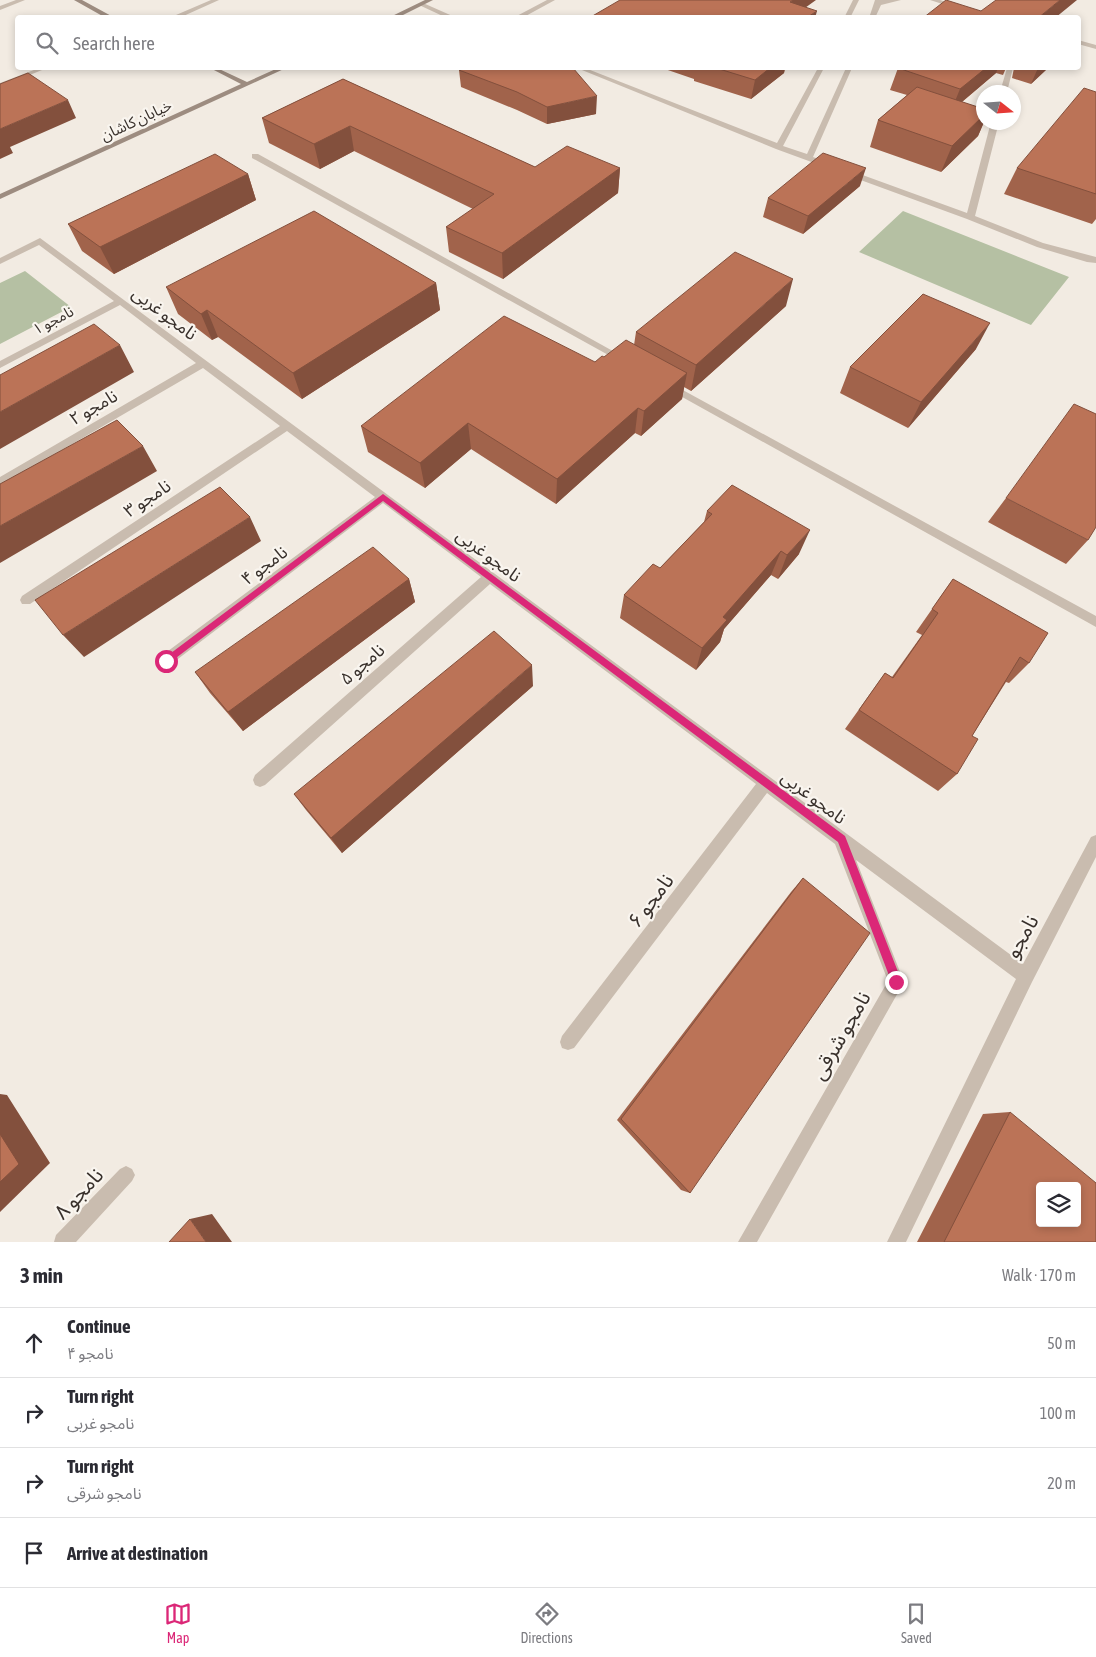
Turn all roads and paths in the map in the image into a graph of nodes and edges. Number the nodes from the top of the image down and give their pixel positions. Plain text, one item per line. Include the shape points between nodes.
1 (22, 0) edge
2 (77, 0) edge
3 (216, 0) edge
4 (430, 0) edge
5 (552, 0) edge
6 (856, 0) edge
7 (898, 0) edge
8 (933, 0) edge
9 (878, 2) edge
10 (421, 4) junction
11 (0, 8) edge
12 (968, 10) edge
13 (106, 15) edge
14 (179, 15) edge
15 (397, 15) edge
16 (447, 15) edge
17 (522, 15) edge
18 (848, 15) edge
19 (873, 15) edge
20 (1081, 43) edge
21 (1096, 47) edge
22 (39, 70) edge
23 (217, 70) edge
24 (278, 70) edge
25 (585, 70) edge
26 (819, 70) edge
27 (849, 70) edge
28 (1010, 70) edge
29 (246, 84) junction
30 (0, 85) edge
31 (1006, 85) edge
32 (993, 130) edge
33 (779, 147) junction
34 (255, 156) dead end
35 (809, 158) junction
36 (0, 197) edge
37 (970, 217) junction
38 (1096, 260) edge
39 (0, 261) edge
40 (120, 301) junction
41 (203, 363) junction
42 (0, 365) edge
43 (637, 368) edge
44 (663, 382) edge
45 (286, 426) junction
46 (0, 482) edge
47 (383, 497) junction
48 (490, 577) junction
49 (26, 600) dead end
50 (1096, 622) edge
51 (166, 661) dead end
52 (260, 780) dead end
53 (766, 783) junction
54 (841, 839) junction
55 (1096, 842) edge
56 (953, 923) joint
57 (1026, 976) junction
58 (568, 1042) dead end
59 (126, 1175) dead end
60 (63, 1242) edge
61 (747, 1242) edge
62 (896, 1242) edge

1 - 11 street
2 - 13 street
3 - 14 street
4 - 10 street
5 - 17 street
6 - 18 street
7 - 9 street
8 - 12 street
9 - 19 street
10 - 15 street
10 - 16 street
20 - 21 street
22 - 30 street
23 - 29 street
24 - 29 street, خیابان کاشان
25 - 33 street
26 - 33 street
27 - 35 street
28 - 31 street
29 - 36 street, خیابان کاشان
32 - 37 street
33 - 35 street
34 - 43 street
35 - 37 street
37 - 38 street via 1040,245
39 - 40 street, نامجو غربی via 40,242
40 - 41 street, نامجو غربی
40 - 42 street, نامجو ۱
41 - 45 street, نامجو غربی
41 - 46 street, نامجو ۲
44 - 50 street
45 - 47 street, نامجو غربی
45 - 49 street, نامجو ۳
47 - 48 street, نامجو غربی
47 - 51 street, نامجو ۴
48 - 52 street, نامجو ۵
48 - 53 street, نامجو غربی
53 - 54 street, نامجو غربی
53 - 58 street, نامجو ۶
54 - 56 street, نامجو غربی
54 - 61 street, نامجو شرقی via 896,982
55 - 57 street, نامجو
56 - 57 street, نامجو
57 - 62 street
59 - 60 street, نامجو ۸

